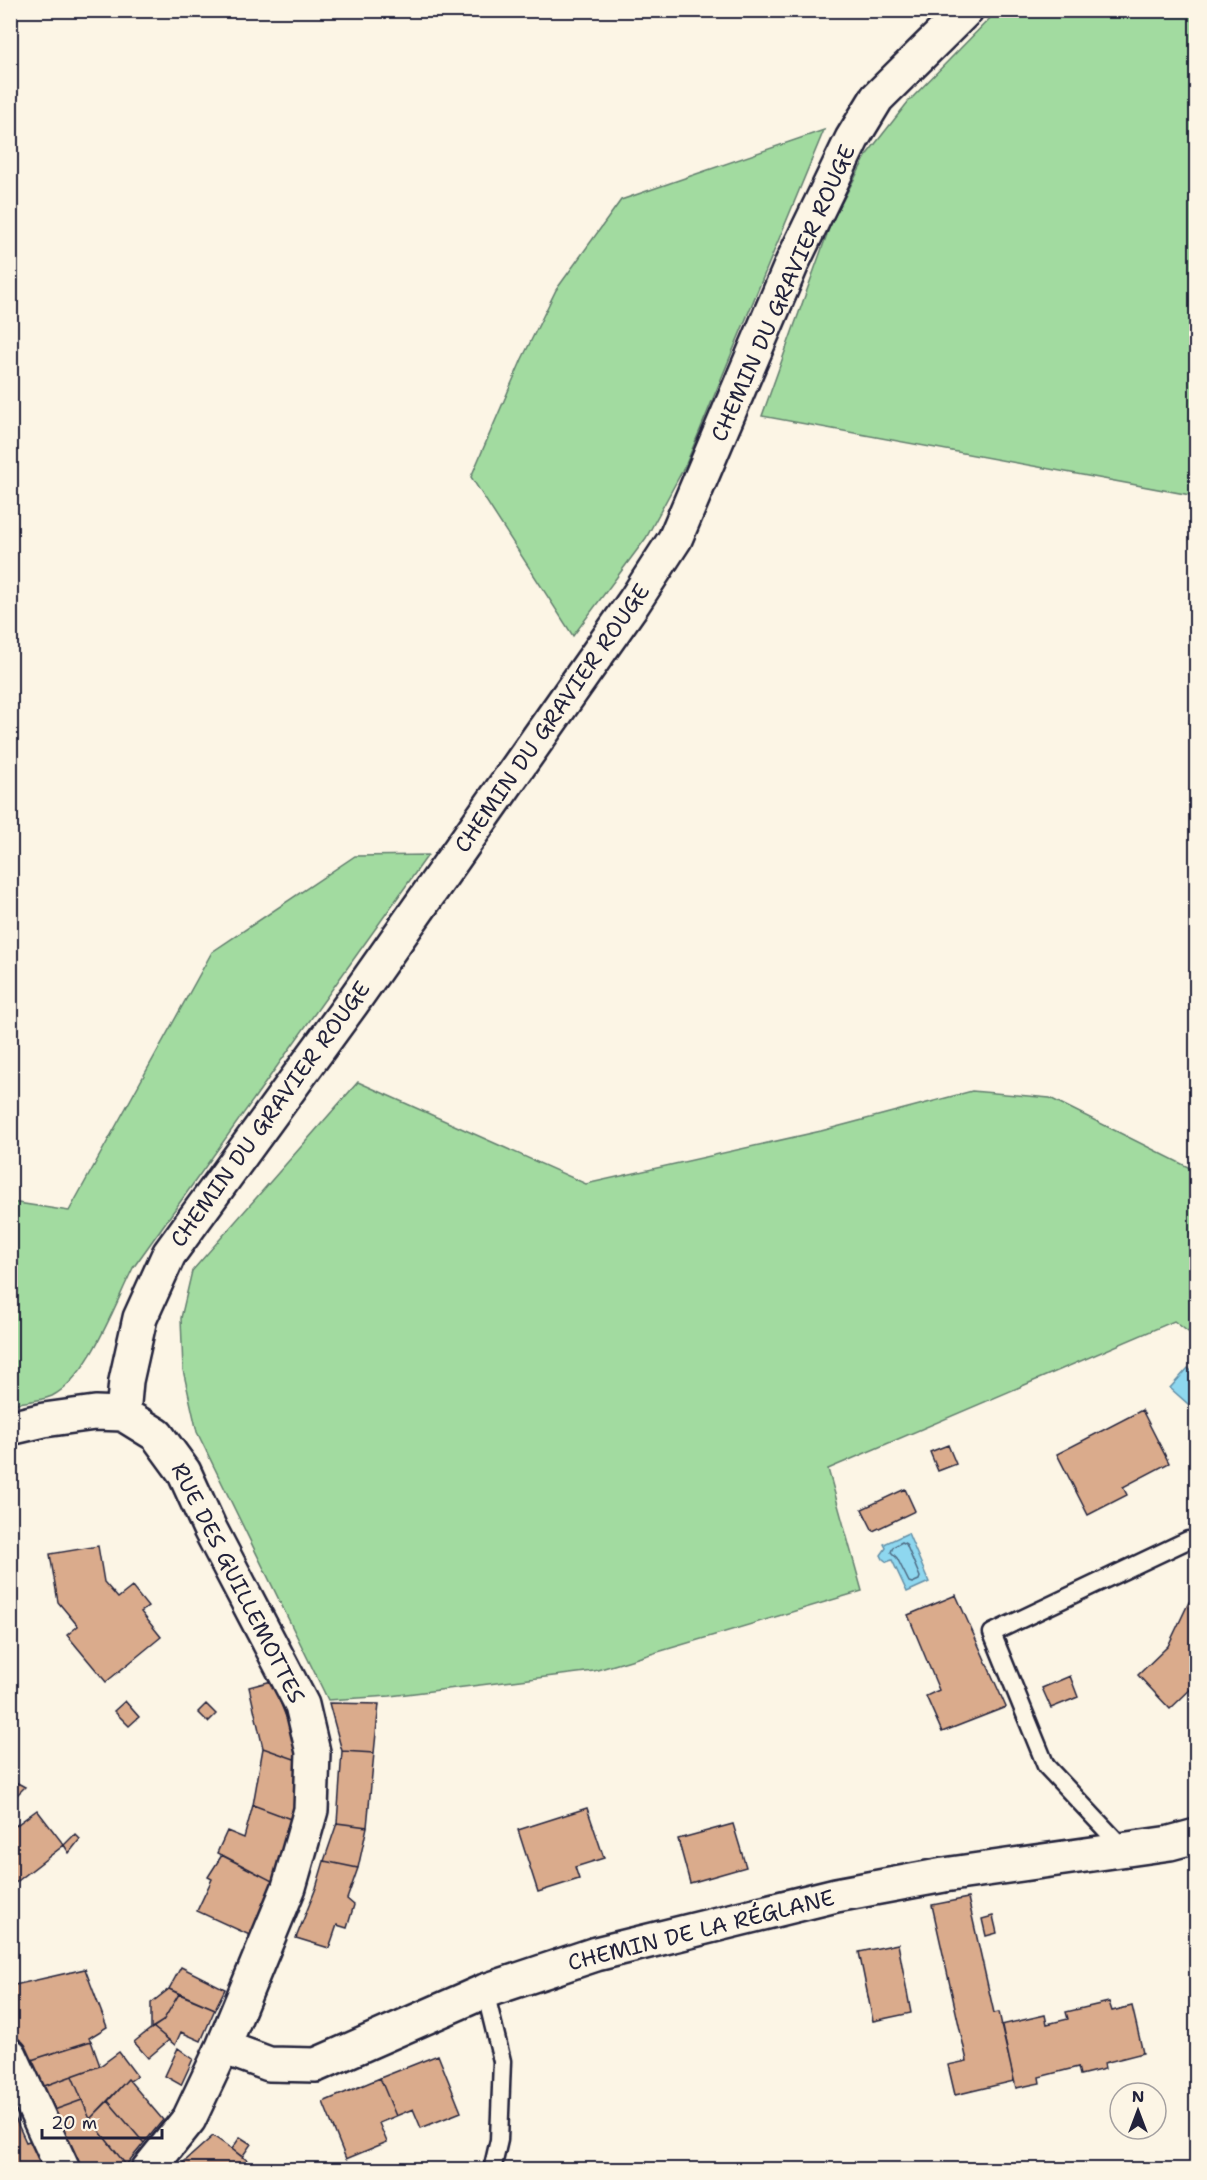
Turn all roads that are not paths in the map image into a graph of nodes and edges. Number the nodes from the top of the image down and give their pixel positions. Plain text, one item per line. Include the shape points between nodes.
1 (966, 10) edge
2 (123, 1414) junction
3 (10, 1428) edge
4 (1188, 1540) dead end
5 (1197, 1836) edge
6 (1124, 1849) junction
7 (485, 1991) junction
8 (223, 2047) junction
9 (10, 2055) edge
10 (63, 2169) edge
11 (148, 2169) edge
12 (492, 2169) edge

1 - 2 street, CHEMIN DU GRAVIER ROUGE via 877,98 852,139 793,261 675,539 352,1003 169,1254 140,1318
2 - 3 street via 85,1414
2 - 8 street, RUE DES GUILLEMOTTES via 157,1435 184,1472 302,1705 313,1752 311,1810 288,1887
4 - 6 lane via 992,1634 1046,1766
5 - 6 street, CHEMIN DE LA RÉGLANE
6 - 7 street, CHEMIN DE LA RÉGLANE via 836,1895 596,1954
7 - 8 street, CHEMIN DE LA RÉGLANE via 316,2065 269,2064
7 - 12 lane via 502,2061 499,2140
8 - 11 street, RUE DES GUILLEMOTTES via 189,2119
9 - 10 street

